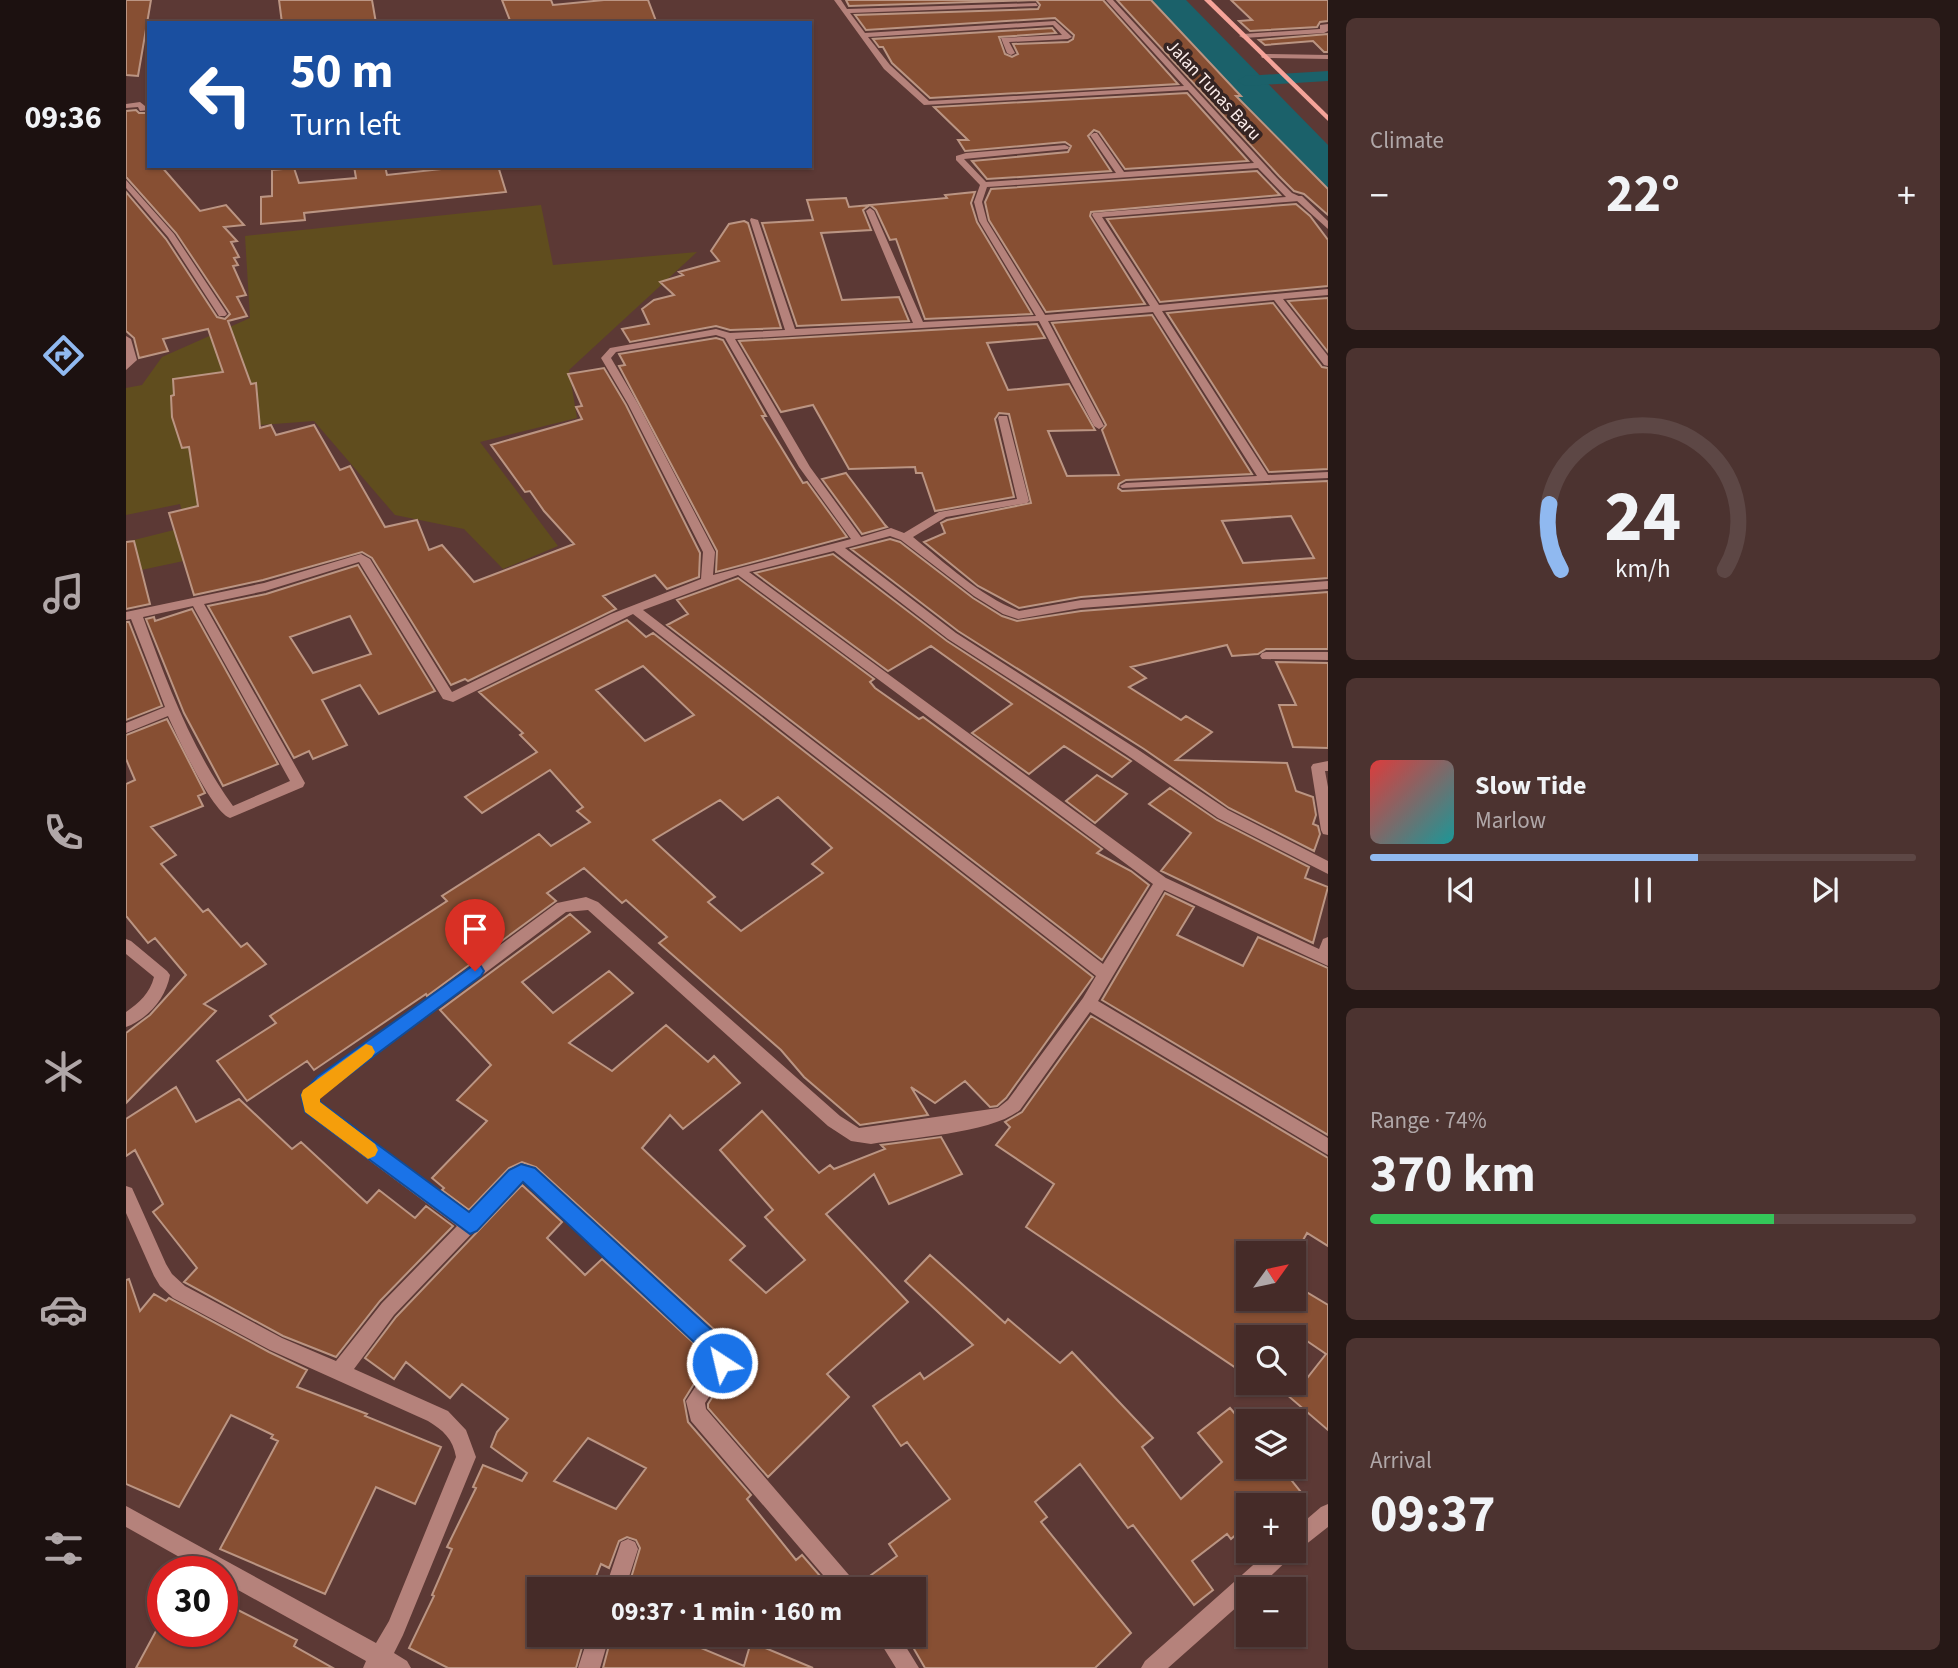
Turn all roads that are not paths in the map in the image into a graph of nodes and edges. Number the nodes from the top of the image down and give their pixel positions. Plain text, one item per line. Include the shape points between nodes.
1 (837, 0) edge
2 (1109, 0) edge
3 (1207, 0) edge
4 (1036, 5) dead end
5 (845, 11) junction
6 (1328, 26) edge
7 (863, 35) junction
8 (1242, 36) junction
9 (1011, 53) dead end
10 (1265, 56) junction
11 (1328, 57) edge
12 (1191, 88) junction
13 (126, 106) edge
14 (147, 108) edge
15 (1328, 120) edge
16 (1094, 135) dead end
17 (1065, 147) dead end
18 (1262, 165) junction
19 (1122, 175) junction
20 (126, 183) edge
21 (984, 185) junction
22 (1298, 198) junction
23 (870, 211) dead end
24 (754, 220) dead end
25 (1328, 226) edge
26 (1328, 292) edge
27 (1276, 297) junction
28 (1155, 309) junction
29 (222, 314) dead end
30 (1042, 318) junction
31 (919, 325) junction
32 (791, 332) junction
33 (729, 336) junction
34 (126, 339) edge
35 (1328, 363) edge
36 (126, 367) edge
37 (1003, 418) dead end
38 (1099, 426) dead end
39 (1328, 475) edge
40 (1264, 478) junction
41 (1126, 486) dead end
42 (905, 537) junction
43 (858, 541) junction
44 (836, 547) junction
45 (741, 572) junction
46 (708, 581) junction
47 (1328, 585) edge
48 (197, 601) junction
49 (634, 609) junction
50 (131, 615) edge
51 (1266, 656) dead end
52 (1328, 656) edge
53 (171, 710) junction
54 (126, 728) edge
55 (1328, 766) edge
56 (1328, 830) edge
57 (1328, 868) edge
58 (1161, 883) junction
59 (126, 945) edge
60 (1327, 954) edge
61 (1106, 975) junction
62 (1088, 1003) junction
63 (126, 1020) edge
64 (1328, 1147) edge
65 (126, 1194) edge
66 (470, 1225) junction
67 (339, 1373) junction
68 (1328, 1514) edge
69 (126, 1516) edge
70 (1306, 1533) edge
71 (628, 1549) dead end
72 (1271, 1563) edge
73 (619, 1577) edge
74 (838, 1577) edge
75 (596, 1647) edge
76 (894, 1647) edge
77 (376, 1662) edge
78 (400, 1668) edge
79 (589, 1668) edge
80 (908, 1668) edge
81 (1152, 1668) edge

1 - 5 street
2 - 12 street, Jalan Tunas Baru
3 - 8 main road
4 - 5 street
5 - 7 street
6 - 8 street via 1322,27 1324,31
7 - 9 street via 1055,23 1068,37 1004,40
7 - 12 street via 887,67 927,103
8 - 10 main road
10 - 11 street
10 - 15 main road
12 - 18 street, Jalan Tunas Baru
13 - 14 street via 140,104
16 - 19 street
17 - 21 street via 959,156
18 - 19 street
18 - 22 street, Jalan Tunas Baru via 1289,195
19 - 21 street
20 - 29 street via 171,236
21 - 30 street via 978,202 983,221
22 - 25 street, Jalan Tunas Baru
22 - 28 street via 1096,215
23 - 31 street
24 - 32 street
26 - 27 street
27 - 28 street
27 - 35 street
28 - 30 street
28 - 40 street
30 - 31 street
30 - 38 street
31 - 32 street
32 - 33 street
33 - 43 street via 825,500
33 - 46 street via 716,331 628,345 606,358 709,552
34 - 36 street via 132,360
37 - 42 street via 1023,501 943,514
39 - 40 street
40 - 41 street
42 - 43 street via 891,532
42 - 47 street via 1010,614 1018,615 1080,604
43 - 44 street
44 - 45 street
44 - 57 street via 961,642 1223,814
45 - 46 street
45 - 58 street
46 - 49 street
48 - 49 street via 363,559 448,696 453,697
48 - 50 street
48 - 53 street via 298,783 230,813 209,786
49 - 61 street
50 - 53 street
51 - 52 street
53 - 54 street
55 - 56 street via 1318,767
58 - 60 street
58 - 61 street
59 - 63 street via 162,975 153,997
61 - 62 street
62 - 64 street
62 - 66 street via 1004,1114 857,1136 834,1121 593,906 562,907 310,1095 312,1106 325,1118
65 - 67 street via 160,1270 179,1292
66 - 67 street via 388,1308
66 - 74 street via 516,1176 528,1175 719,1350 722,1363 699,1392 695,1401 698,1413
67 - 77 street via 451,1423 466,1457 396,1628
68 - 70 street
69 - 77 street
71 - 73 street
72 - 81 street
75 - 79 street
76 - 80 street
77 - 78 street

